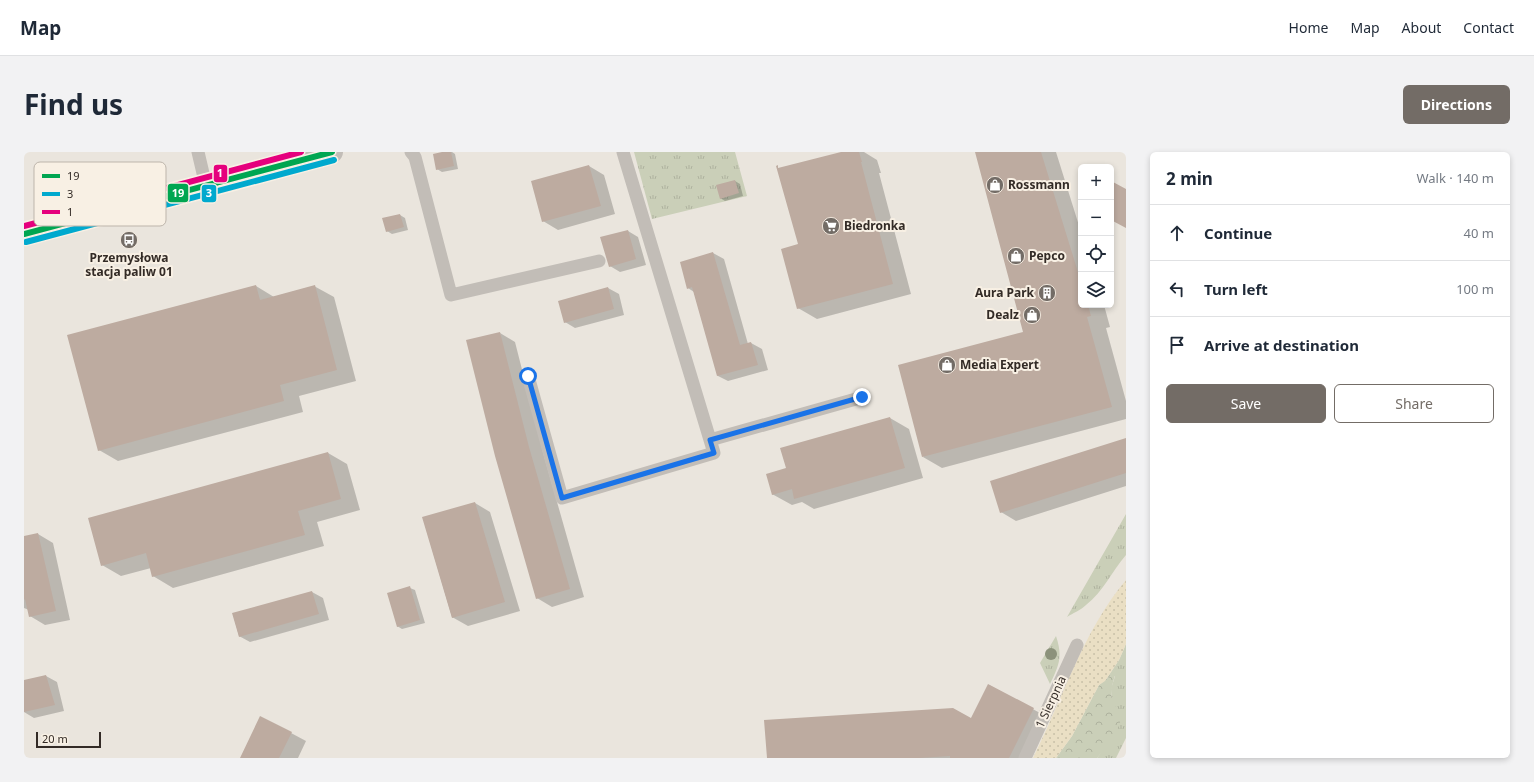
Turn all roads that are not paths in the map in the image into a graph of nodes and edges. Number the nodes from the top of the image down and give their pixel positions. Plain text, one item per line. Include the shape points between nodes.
1 (198, 152) edge
2 (332, 152) edge
3 (411, 152) edge
4 (623, 152) edge
5 (206, 186) junction
6 (166, 197) edge
7 (54, 226) edge
8 (24, 234) edge
9 (599, 261) dead end
10 (528, 376) dead end
11 (862, 397) dead end
12 (710, 440) junction
13 (1077, 646) dead end
14 (1025, 758) edge

1 - 5 lane
2 - 5 street
3 - 9 lane via 415,157 452,295
4 - 12 lane
5 - 6 street
7 - 8 street
10 - 12 lane via 562,498 714,453
11 - 12 lane
13 - 14 lane, 1 Sierpnia

